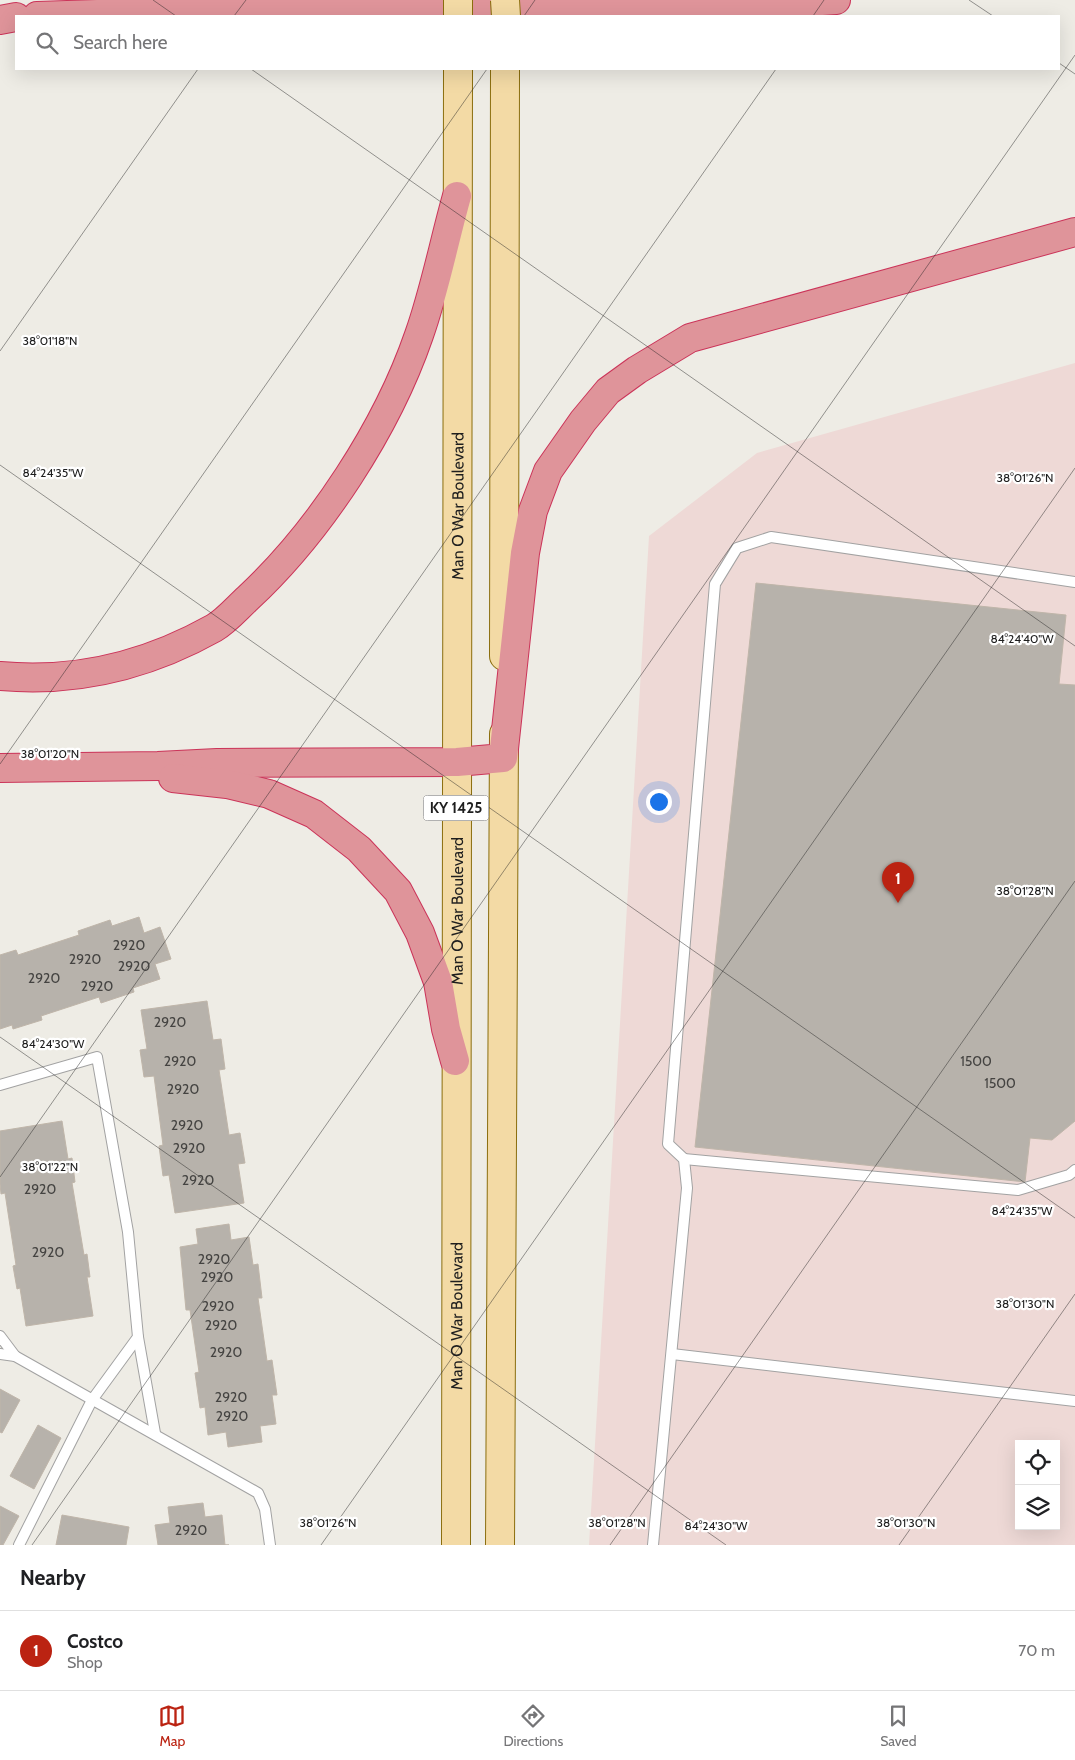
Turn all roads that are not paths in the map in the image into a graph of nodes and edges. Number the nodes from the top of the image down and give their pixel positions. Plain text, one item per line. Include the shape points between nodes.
1 (458, 0) edge
2 (506, 0) edge
3 (836, 0) edge
4 (67, 15) edge
5 (458, 15) edge
6 (506, 15) edge
7 (15, 17) edge
8 (0, 20) edge
9 (458, 70) edge
10 (505, 70) edge
11 (456, 196) junction
12 (1075, 232) edge
13 (1075, 582) edge
14 (0, 676) edge
15 (503, 758) junction
16 (457, 762) junction
17 (87, 767) junction
18 (0, 768) edge
19 (455, 1061) junction
20 (0, 1085) edge
21 (684, 1159) junction
22 (1075, 1170) edge
23 (0, 1336) edge
24 (138, 1337) junction
25 (0, 1354) edge
26 (672, 1354) junction
27 (15, 1356) junction
28 (92, 1400) junction
29 (1075, 1401) edge
30 (155, 1434) junction
31 (19, 1545) edge
32 (270, 1545) edge
33 (456, 1545) edge
34 (500, 1545) edge
35 (653, 1545) edge

1 - 5 main road, bridge
2 - 6 main road, bridge
3 - 4 highway via 707,9
7 - 8 highway
9 - 11 main road, Man O War Boulevard / KY 1425
10 - 15 main road, KY 1425
11 - 14 highway via 419,335 385,413 326,512 270,577 216,627 149,659 64,677
11 - 16 main road, Man O War Boulevard / KY 1425
12 - 15 highway via 690,338 608,391 548,471 533,511 525,552
13 - 21 lane via 771,537 737,548 715,584 713,603 668,1144
15 - 16 highway
15 - 34 main road, KY 1425
16 - 17 highway
16 - 19 main road, Man O War Boulevard / KY 1425
17 - 18 highway
17 - 19 highway via 227,784 269,794 314,814 359,850 398,891 420,933 438,982
19 - 33 main road, Man O War Boulevard / KY 1425
20 - 24 lane via 97,1057 128,1232
21 - 22 lane via 1018,1190 1069,1175
21 - 26 lane via 687,1188
23 - 27 lane
24 - 28 lane
24 - 30 lane
25 - 27 lane
26 - 29 lane
26 - 35 lane
27 - 28 lane
28 - 30 lane
28 - 31 lane
30 - 32 lane via 258,1493 265,1509

